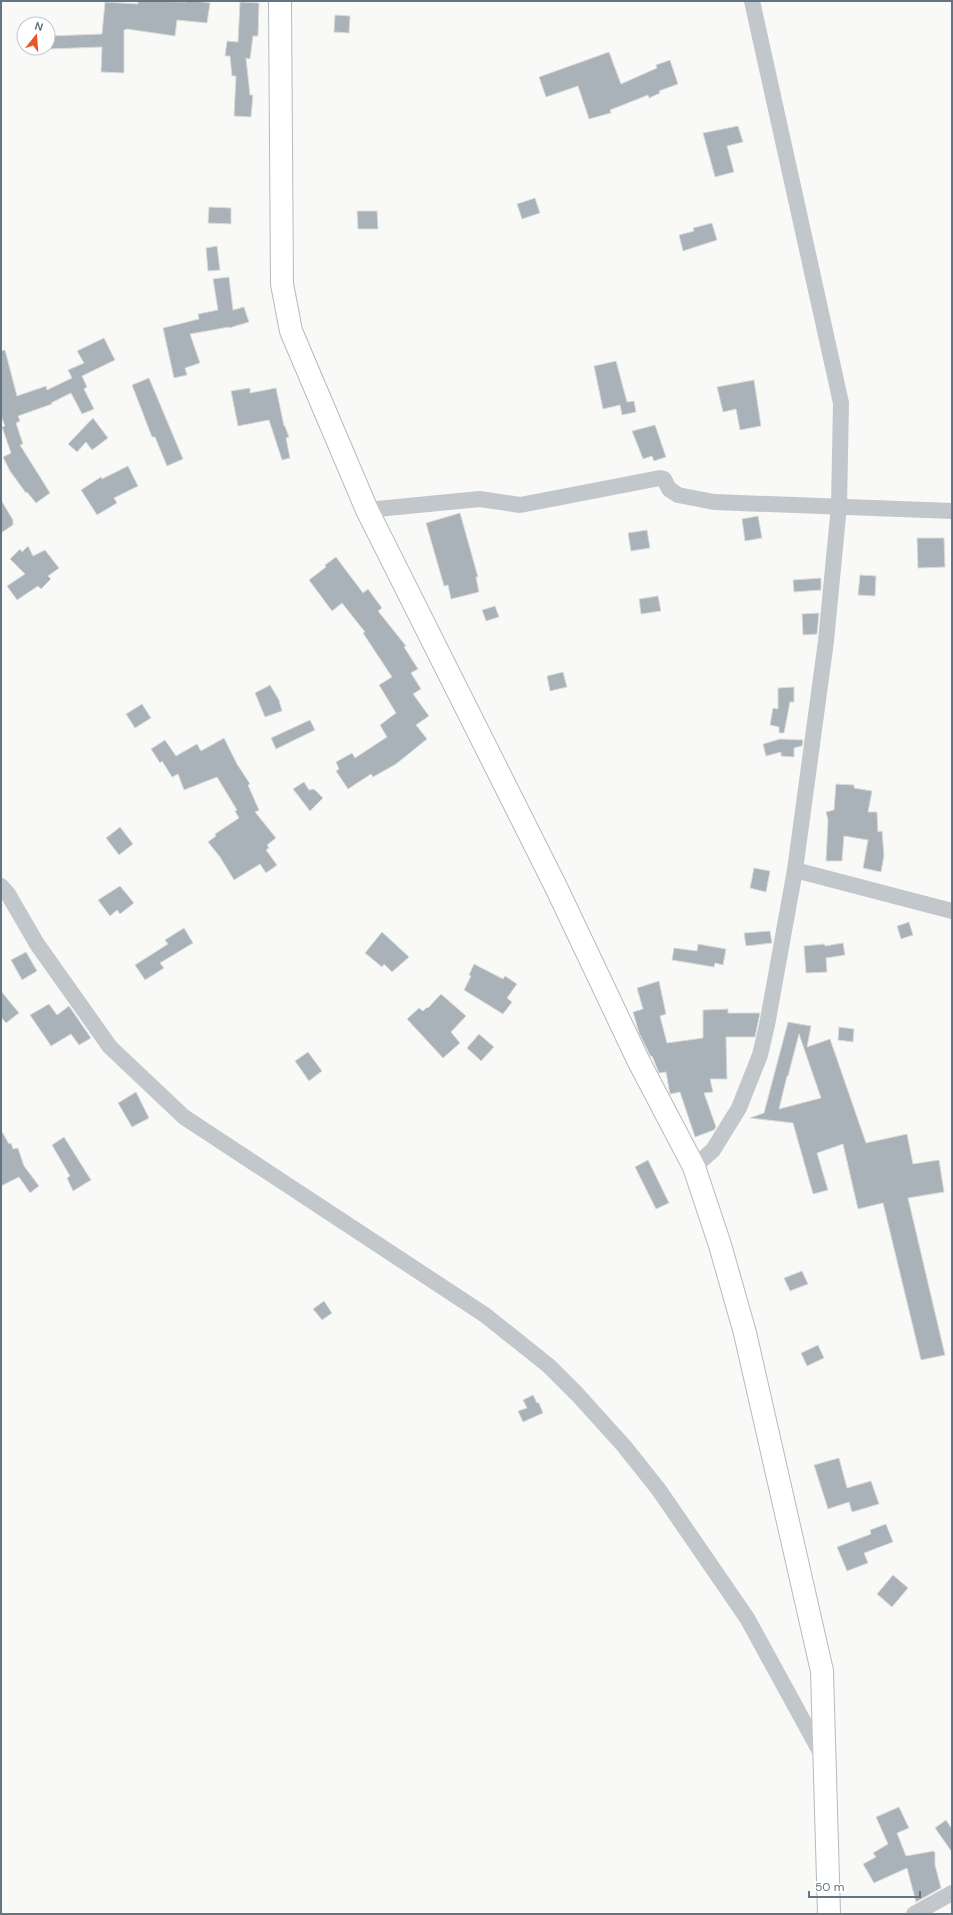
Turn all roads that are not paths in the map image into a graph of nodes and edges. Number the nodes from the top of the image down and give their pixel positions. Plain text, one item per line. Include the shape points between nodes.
1 (280, 1) edge
2 (752, 1) edge
3 (839, 506) junction
4 (367, 510) junction
5 (952, 511) edge
6 (795, 870) junction
7 (1, 886) edge
8 (952, 911) edge
9 (694, 1167) junction
10 (825, 1761) junction
11 (952, 1893) edge
12 (829, 1914) edge
13 (914, 1914) edge

1 - 4 main road via 282,284 291,331
2 - 3 street via 841,403
3 - 4 street via 714,502 678,495 669,489 664,479 660,478 520,505 480,499
3 - 5 street
3 - 6 street via 826,641
4 - 9 main road via 552,880 639,1062
6 - 8 street
6 - 9 street via 773,999 760,1055 729,1126 713,1150
7 - 10 street via 37,944 110,1046 184,1117 485,1315 549,1366 577,1394 659,1490 736,1602
9 - 10 main road via 745,1333 820,1663
10 - 12 main road
11 - 13 street

